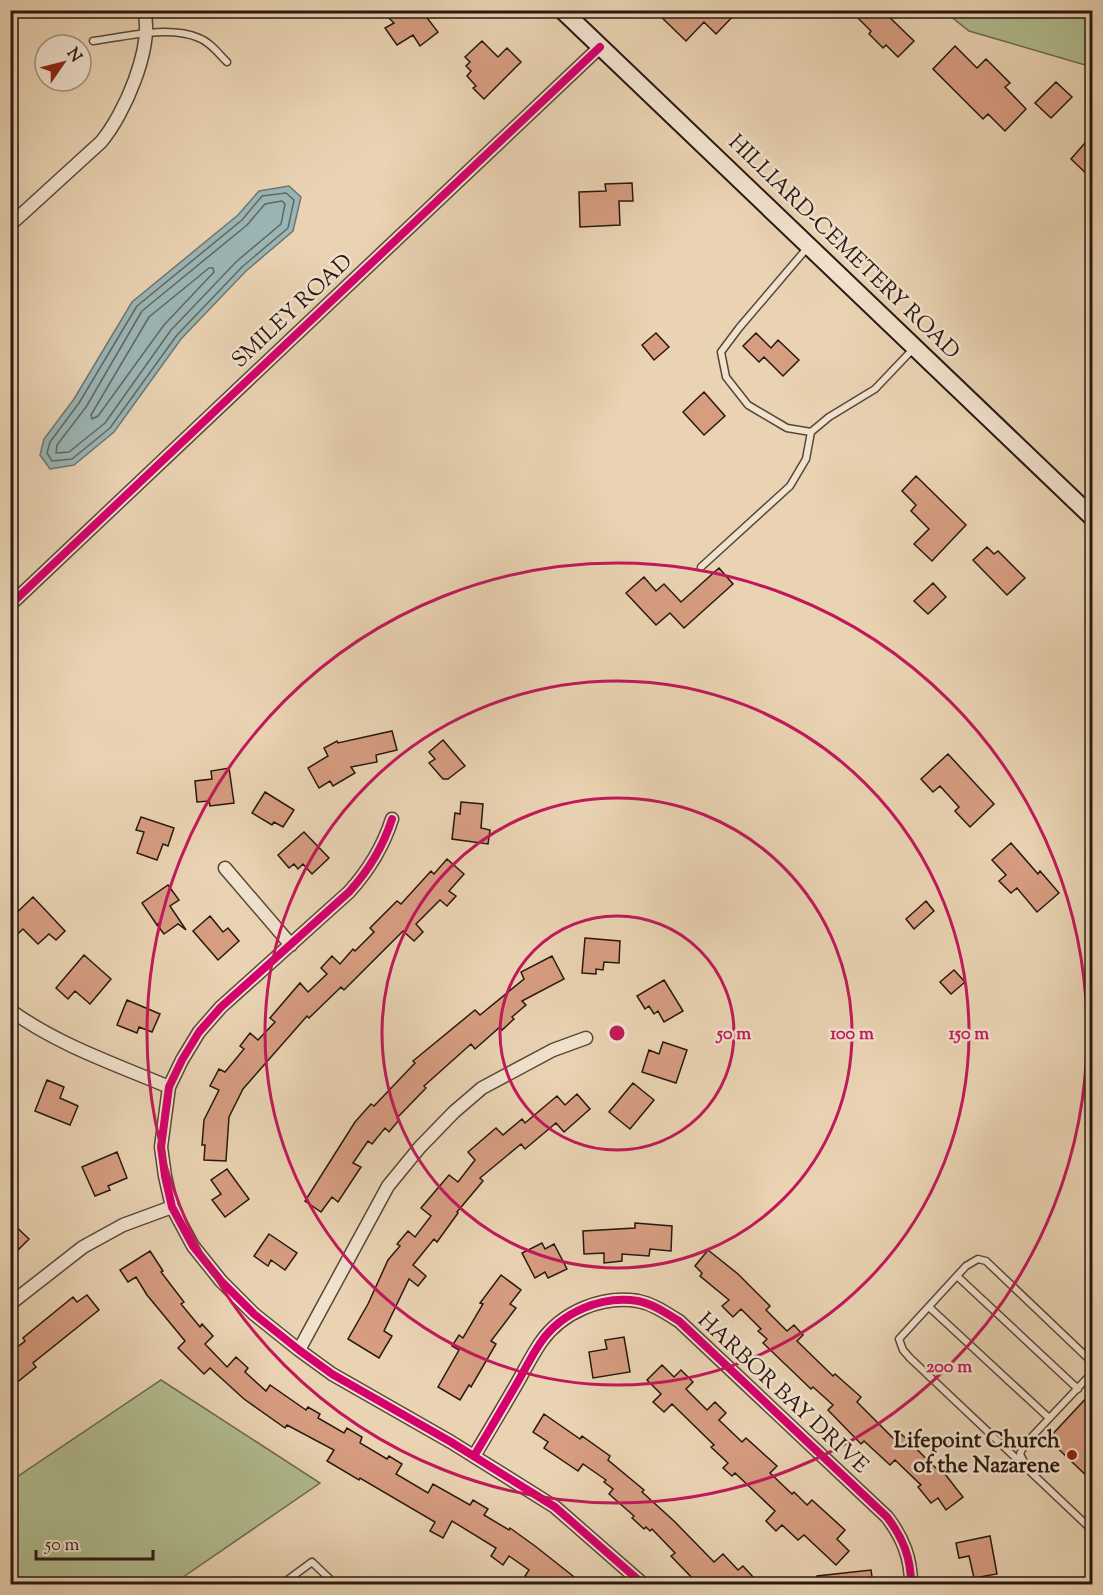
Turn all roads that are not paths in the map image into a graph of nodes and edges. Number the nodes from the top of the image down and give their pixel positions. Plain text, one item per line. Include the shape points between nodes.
1 (144, 10) edge
2 (564, 11) edge
3 (147, 34) junction
4 (93, 42) dead end
5 (600, 46) junction
6 (227, 62) dead end
7 (10, 225) edge
8 (808, 246) junction
9 (914, 347) junction
10 (811, 432) junction
11 (1092, 518) edge
12 (702, 567) dead end
13 (10, 605) edge
14 (392, 819) dead end
15 (225, 868) dead end
16 (291, 945) junction
17 (10, 1010) edge
18 (586, 1038) dead end
19 (170, 1087) junction
20 (172, 1207) junction
21 (957, 1276) junction
22 (10, 1304) edge
23 (929, 1307) junction
24 (299, 1350) junction
25 (1092, 1362) edge
26 (1092, 1373) edge
27 (1078, 1389) junction
28 (1049, 1418) junction
29 (474, 1456) junction
30 (1026, 1465) junction
31 (1092, 1530) edge
32 (282, 1584) edge
33 (335, 1584) edge
34 (643, 1584) edge
35 (911, 1584) edge

1 - 3 street
2 - 5 main road, HILLIARD-CEMETERY ROAD
3 - 4 lane
3 - 6 lane via 200,38
3 - 7 street via 128,99 113,128
5 - 8 main road, HILLIARD-CEMETERY ROAD
5 - 13 street, SMILEY ROAD
8 - 9 main road, HILLIARD-CEMETERY ROAD
8 - 10 lane via 721,352 726,377 748,405 787,428
9 - 10 lane via 875,389
9 - 11 main road, HILLIARD-CEMETERY ROAD
10 - 12 lane via 806,459 790,486
14 - 16 street via 367,872
15 - 16 street
16 - 19 street via 221,1006 199,1032
17 - 19 street via 34,1028 63,1042
18 - 24 street via 553,1050 482,1088 420,1147 388,1186
19 - 20 street via 161,1148
20 - 22 street via 123,1225 83,1247
20 - 24 street via 193,1246 221,1281
21 - 23 lane
21 - 25 lane via 972,1261 986,1261
21 - 27 lane
23 - 28 lane
23 - 30 lane via 899,1339 903,1350
24 - 29 street via 332,1374
26 - 27 lane
27 - 28 lane
28 - 30 lane via 1024,1445 1020,1454
29 - 34 street via 555,1508
29 - 35 street, HARBOR BAY DRIVE via 542,1341 561,1321 603,1302 640,1302 679,1321 887,1517 907,1550
30 - 31 lane
32 - 33 lane via 312,1562

